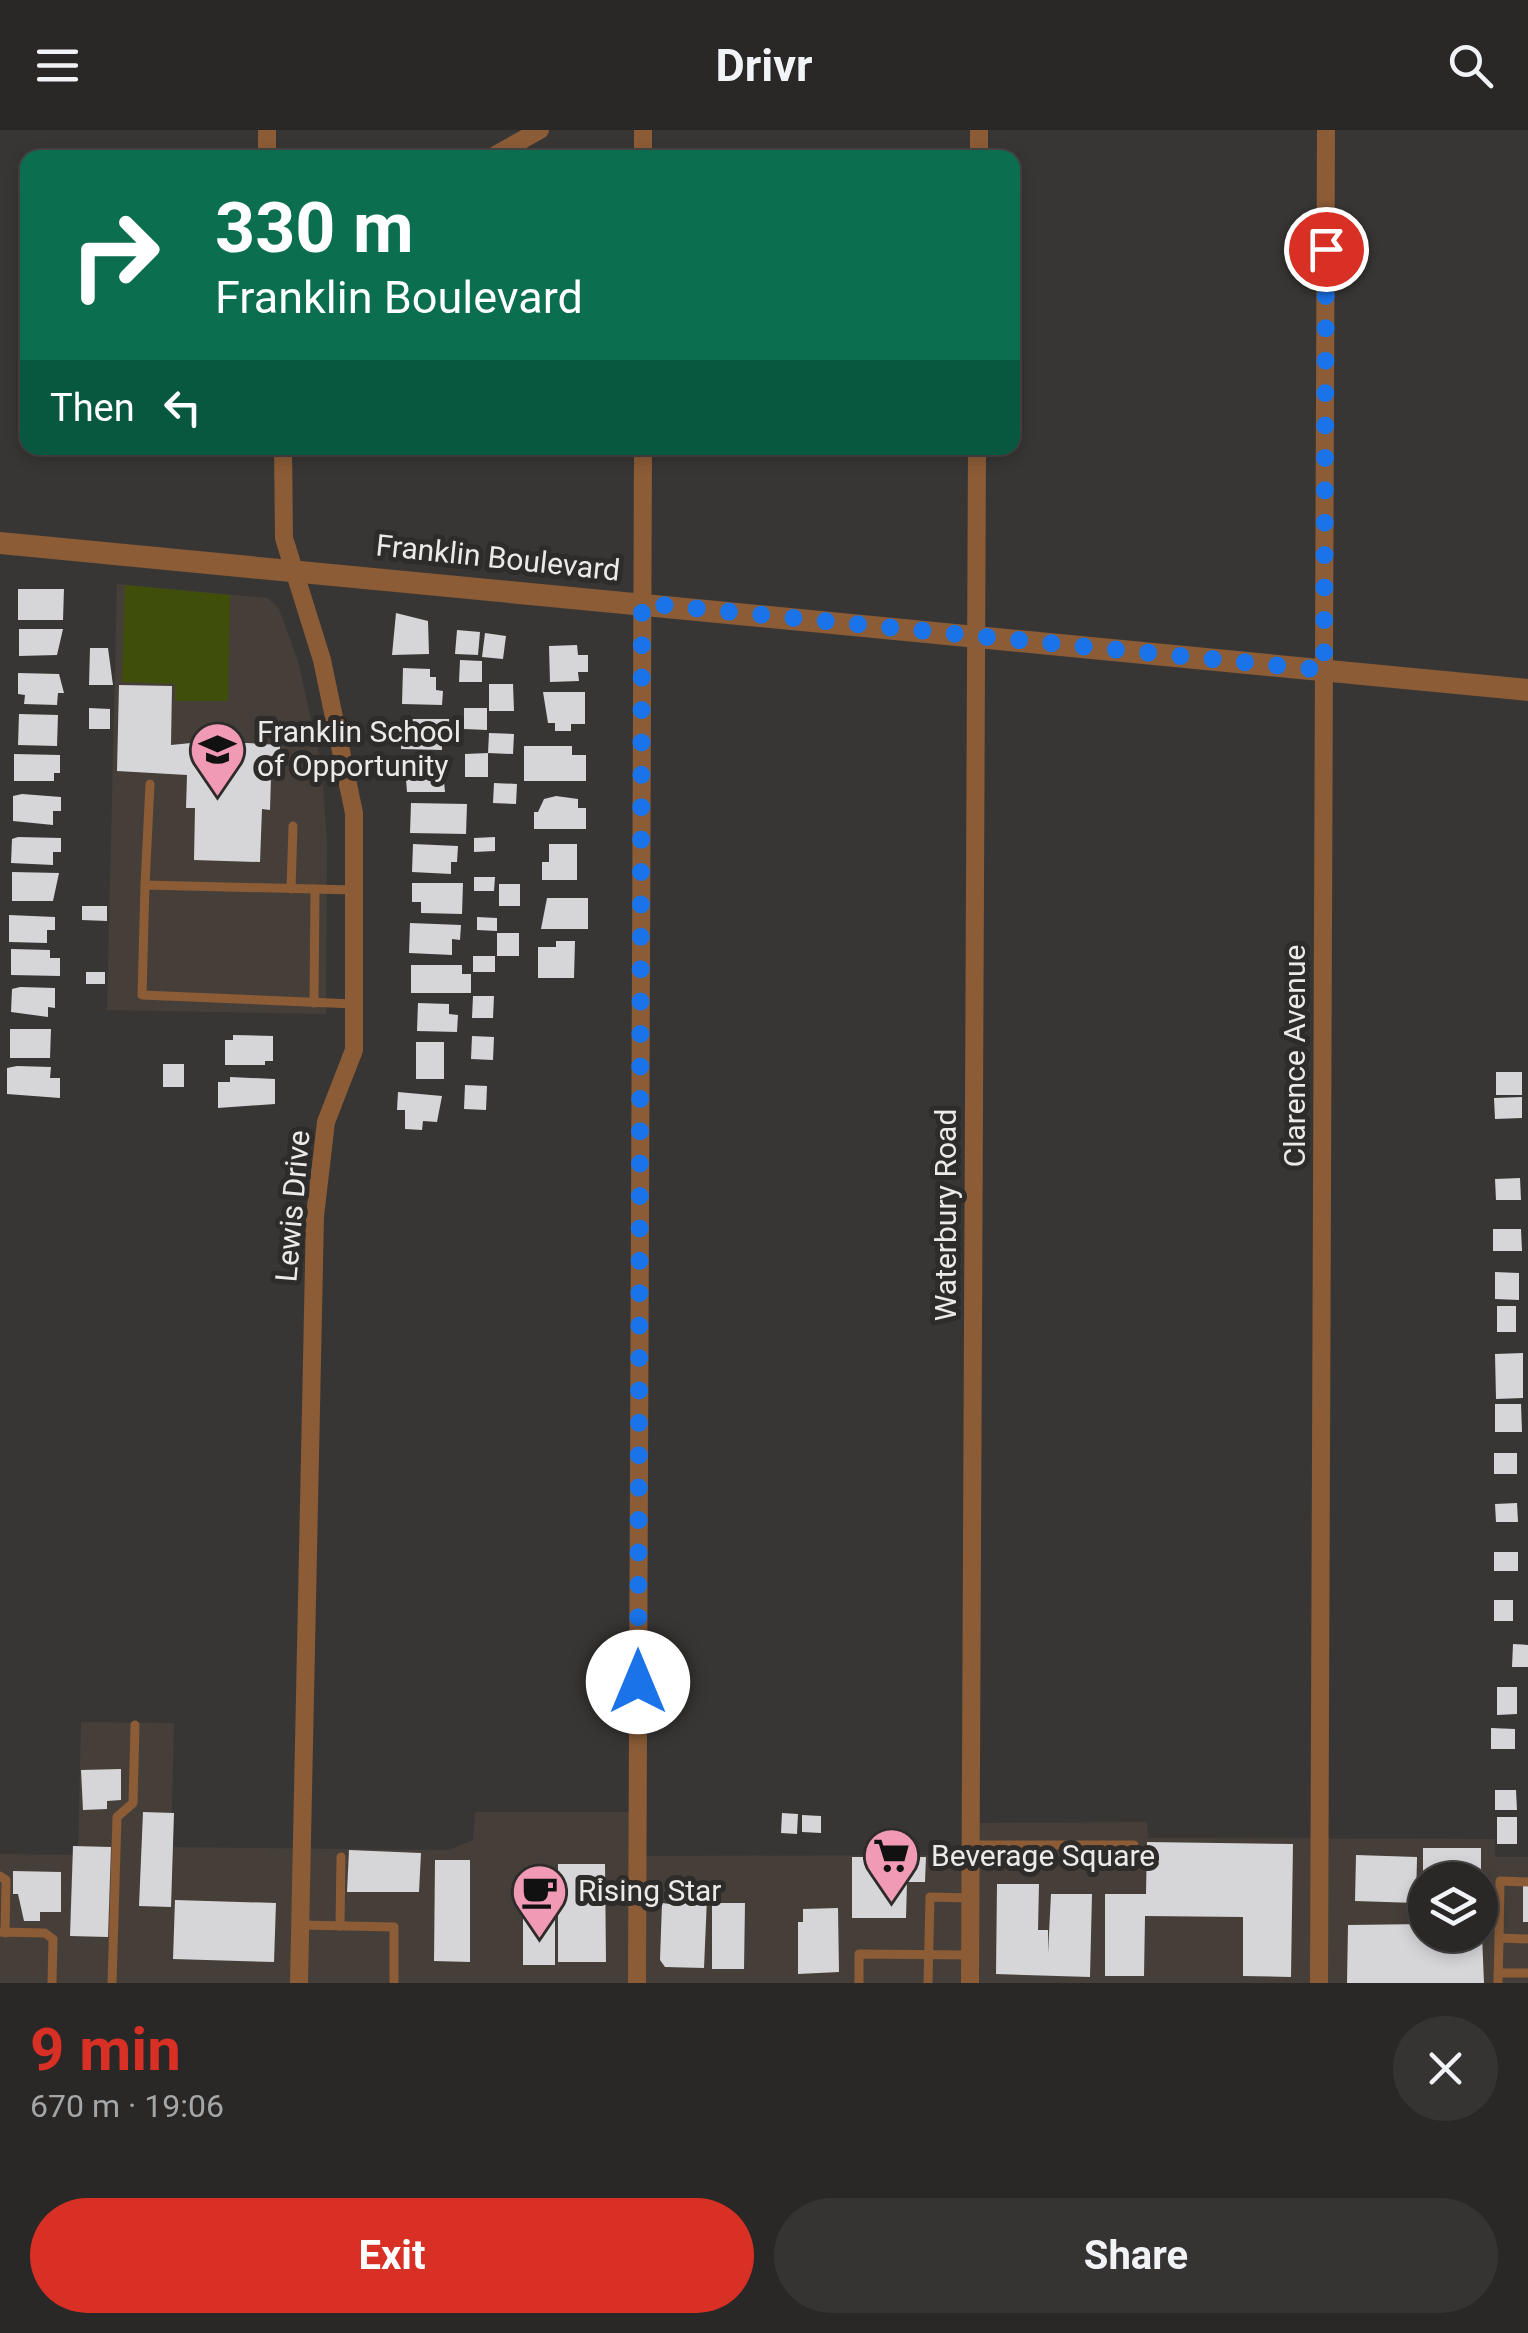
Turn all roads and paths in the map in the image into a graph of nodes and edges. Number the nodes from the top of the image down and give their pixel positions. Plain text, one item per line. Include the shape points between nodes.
1 (540, 130) edge
2 (1326, 130) edge
3 (504, 150) edge
4 (283, 455) edge
5 (642, 455) edge
6 (977, 455) edge
7 (0, 543) edge
8 (292, 568) junction
9 (642, 603) junction
10 (976, 635) junction
11 (1324, 670) junction
12 (1528, 690) edge
13 (150, 784) dead end
14 (293, 826) dead end
15 (146, 885) junction
16 (291, 889) junction
17 (316, 889) junction
18 (354, 890) junction
19 (314, 1003) junction
20 (354, 1004) junction
21 (135, 1725) dead end
22 (971, 1845) junction
23 (1134, 1845) dead end
24 (341, 1857) dead end
25 (0, 1876) edge
26 (1528, 1882) edge
27 (971, 1898) junction
28 (300, 1925) junction
29 (340, 1926) junction
30 (3, 1932) edge
31 (1499, 1938) junction
32 (1528, 1939) edge
33 (928, 1955) junction
34 (970, 1955) junction
35 (1528, 1973) edge
36 (1498, 1978) edge
37 (52, 1983) edge
38 (112, 1983) edge
39 (299, 1983) edge
40 (394, 1983) edge
41 (638, 1983) edge
42 (859, 1983) edge
43 (928, 1983) edge
44 (970, 1983) edge
45 (1319, 1983) edge

1 - 3 street
2 - 11 street, Clarence Avenue
4 - 8 street, Lewis Drive via 280,507
5 - 9 street
6 - 10 street, Waterbury Road
7 - 8 street, Franklin Boulevard
8 - 9 street, Franklin Boulevard
8 - 18 street, Lewis Drive via 322,660 354,813
9 - 10 street, Franklin Boulevard
9 - 41 street
10 - 11 street, Franklin Boulevard
10 - 22 street, Waterbury Road
11 - 12 street, Franklin Boulevard
11 - 45 street, Clarence Avenue
13 - 15 lane
14 - 16 lane
15 - 16 lane
15 - 19 lane via 142,995
16 - 17 lane
17 - 18 lane
17 - 19 lane
18 - 20 street, Lewis Drive
19 - 20 lane
20 - 28 street, Lewis Drive via 354,1050 326,1122 315,1216
21 - 38 lane via 133,1802 117,1816
22 - 23 lane
22 - 27 street, Waterbury Road
24 - 29 lane
25 - 30 lane via 6,1880
26 - 31 lane via 1500,1882
27 - 33 lane via 930,1897
27 - 34 street, Waterbury Road
28 - 29 lane
28 - 39 street, Lewis Drive
29 - 40 lane via 394,1927
30 - 37 lane via 52,1939
31 - 32 lane
31 - 36 lane
33 - 34 lane
33 - 42 lane via 859,1954
33 - 43 lane
34 - 44 street, Waterbury Road
35 - 36 lane

